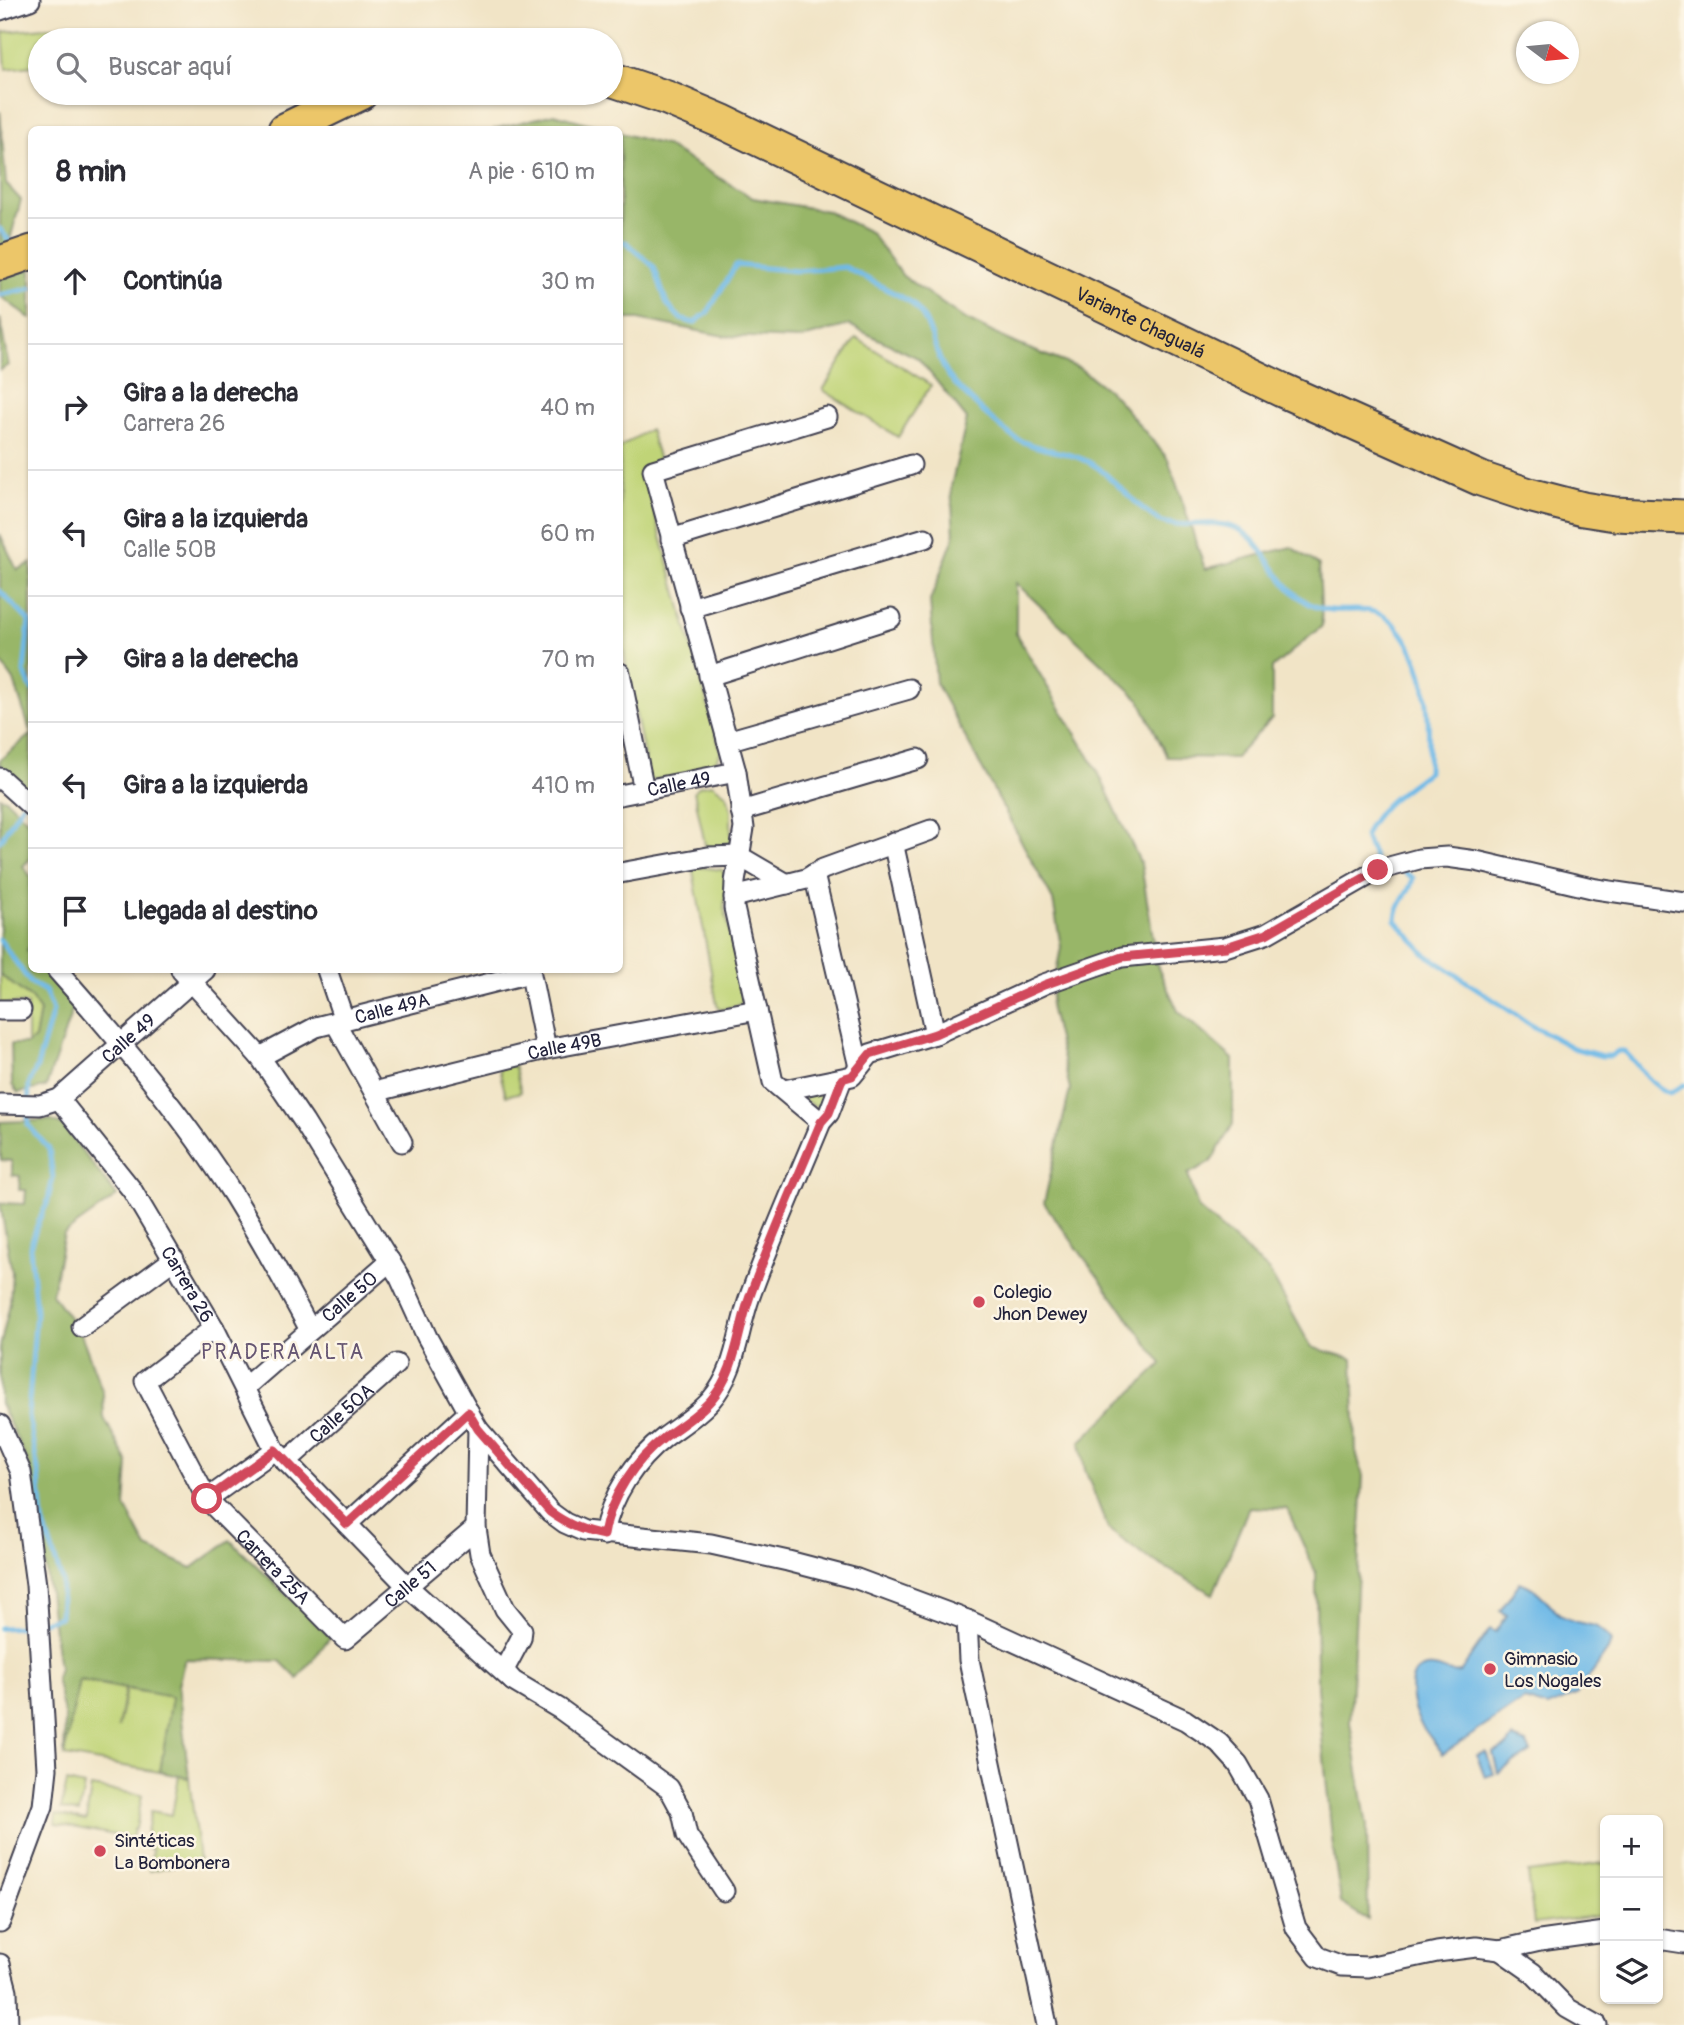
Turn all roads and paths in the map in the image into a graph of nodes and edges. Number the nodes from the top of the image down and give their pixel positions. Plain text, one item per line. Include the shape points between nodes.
1 (30, 0) edge
2 (0, 10) edge
3 (623, 83) edge
4 (336, 105) edge
5 (293, 126) edge
6 (28, 253) edge
7 (0, 263) edge
8 (827, 417) dead end
9 (911, 465) dead end
10 (1684, 517) edge
11 (925, 538) dead end
12 (671, 539) junction
13 (690, 608) junction
14 (891, 618) dead end
15 (709, 676) junction
16 (623, 688) edge
17 (909, 689) dead end
18 (727, 741) junction
19 (918, 759) dead end
20 (736, 772) junction
21 (0, 778) edge
22 (643, 790) junction
23 (623, 794) edge
24 (27, 803) edge
25 (741, 811) junction
26 (931, 830) dead end
27 (893, 842) junction
28 (739, 856) junction
29 (623, 872) edge
30 (814, 874) junction
31 (787, 884) junction
32 (734, 897) junction
33 (1684, 902) edge
34 (60, 973) edge
35 (328, 973) edge
36 (526, 973) edge
37 (530, 973) edge
38 (192, 974) edge
39 (0, 1010) edge
40 (21, 1010) dead end
41 (757, 1010) junction
42 (340, 1021) junction
43 (935, 1034) junction
44 (121, 1043) junction
45 (546, 1049) junction
46 (260, 1057) junction
47 (859, 1067) junction
48 (842, 1079) junction
49 (784, 1090) junction
50 (374, 1092) junction
51 (50, 1102) junction
52 (5, 1104) edge
53 (821, 1122) junction
54 (402, 1142) dead end
55 (174, 1259) junction
56 (390, 1261) junction
57 (82, 1327) dead end
58 (214, 1328) junction
59 (310, 1330) junction
60 (396, 1364) dead end
61 (244, 1387) junction
62 (473, 1421) junction
63 (0, 1425) edge
64 (281, 1456) junction
65 (207, 1499) junction
66 (347, 1524) junction
67 (476, 1528) junction
68 (604, 1535) junction
69 (407, 1586) junction
70 (967, 1620) junction
71 (345, 1639) joint
72 (513, 1681) junction
73 (724, 1891) dead end
74 (0, 1922) edge
75 (1600, 1934) edge
76 (1663, 1940) edge
77 (1684, 1942) edge
78 (1500, 1950) junction
79 (0, 1964) edge
80 (8, 2025) edge
81 (1047, 2025) edge
82 (1597, 2025) edge

1 - 2 street
3 - 10 highway, Variante Chagualá via 721,121 1282,390 1481,479 1583,509
4 - 5 highway
6 - 7 highway
8 - 12 street via 653,470
9 - 12 street
11 - 13 street
12 - 13 street
13 - 15 street
14 - 15 street
15 - 18 street
16 - 22 street
17 - 18 street
18 - 20 street
19 - 25 street
20 - 22 street, Calle 49
20 - 25 street
21 - 24 street
22 - 23 street, Calle 49
25 - 28 street via 744,828
26 - 27 street
27 - 30 street
27 - 43 street
28 - 29 street
28 - 31 street
28 - 32 street
30 - 31 street
30 - 47 street
31 - 32 street
32 - 41 street
33 - 43 street via 1596,889 1476,861 1419,859 1378,870 1266,934 1226,947 1122,957 1044,985
34 - 44 street
35 - 42 street
36 - 42 street, Calle 49A
37 - 45 street
38 - 44 street, Calle 49
38 - 46 street
39 - 40 street
41 - 45 street, Calle 49B
41 - 49 street via 773,1082
42 - 46 street, Calle 49A via 316,1027
42 - 50 street
43 - 47 street via 870,1054
44 - 51 street, Calle 49
44 - 59 street via 233,1195
45 - 50 street, Calle 49B
46 - 56 street
47 - 48 street
48 - 49 street
48 - 53 street
49 - 53 street
50 - 54 street
51 - 52 street
51 - 55 street, Carrera 26 via 132,1191
53 - 68 street via 749,1298 723,1384 697,1413 655,1447 622,1485
55 - 57 street
55 - 58 street, Carrera 26
56 - 59 street, Calle 50
56 - 62 street
58 - 61 street, Carrera 26
58 - 65 street, Carrera 25A via 145,1381
59 - 61 street, Calle 50
60 - 64 street, Calle 50A
61 - 64 street, Carrera 26
62 - 66 street
62 - 67 street
62 - 68 street via 550,1512 583,1531
63 - 74 street via 21,1472 36,1585 47,1769 43,1804
64 - 65 street, Calle 50A
64 - 66 street, Carrera 26
65 - 71 street, Carrera 25A
66 - 69 street, Carrera 26
67 - 69 street, Calle 51
67 - 72 street via 480,1554 493,1585 522,1630 505,1668
68 - 70 street via 710,1544 789,1561 857,1579
69 - 71 street, Calle 51
69 - 72 street, Carrera 26
70 - 78 street via 1185,1720 1219,1743 1238,1764 1258,1799 1296,1928 1318,1957 1354,1968 1476,1947
70 - 81 street via 970,1660
72 - 73 street, Carrera 26 via 669,1788 687,1835
75 - 78 street
76 - 77 street
78 - 82 street via 1533,1973 1567,2008
79 - 80 street

